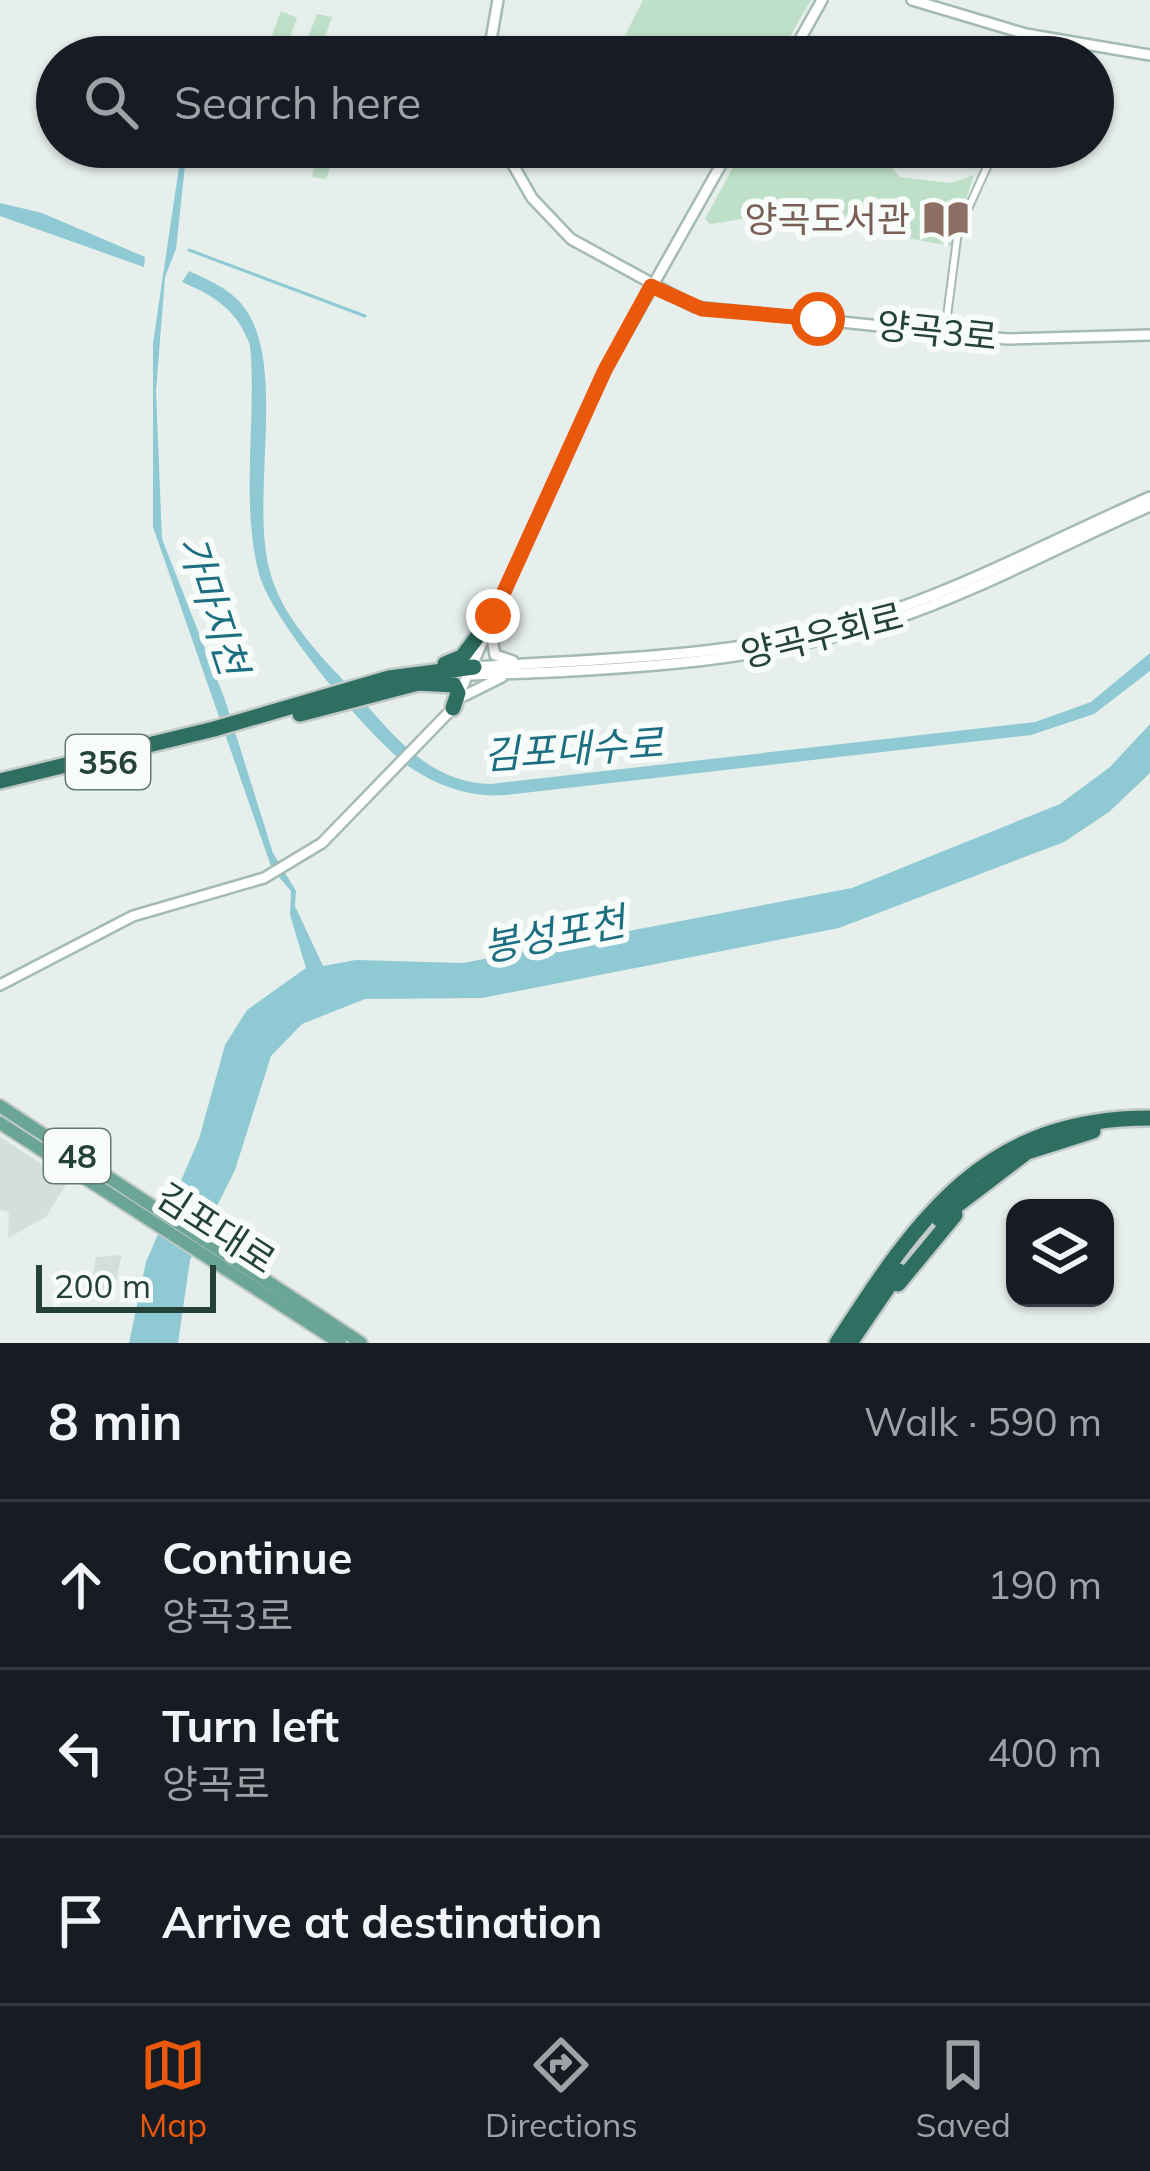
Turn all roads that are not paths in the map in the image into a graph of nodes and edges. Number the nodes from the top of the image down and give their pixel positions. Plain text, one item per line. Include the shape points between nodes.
1 (498, 0) edge
2 (822, 0) edge
3 (913, 0) edge
4 (1026, 34) joint
5 (492, 36) edge
6 (802, 36) edge
7 (1038, 36) edge
8 (1114, 49) edge
9 (1150, 55) edge
10 (514, 168) edge
11 (718, 168) edge
12 (986, 168) edge
13 (651, 286) junction
14 (946, 332) junction
15 (1150, 335) edge
16 (1150, 497) edge
17 (1150, 506) edge
18 (493, 616) junction
19 (536, 663) junction
20 (473, 671) junction
21 (517, 673) junction
22 (389, 678) junction
23 (417, 683) junction
24 (373, 688) junction
25 (457, 704) junction
26 (0, 785) edge
27 (0, 985) edge
28 (1, 1114) edge
29 (1150, 1118) edge
30 (1150, 1128) edge
31 (961, 1190) junction
32 (216, 1256) junction
33 (874, 1298) junction
34 (340, 1343) edge
35 (361, 1343) edge
36 (837, 1343) edge
37 (850, 1343) edge

1 - 5 street
2 - 6 street
3 - 4 street
4 - 7 street
8 - 9 street
10 - 13 street, 양곡3로 via 561,230
11 - 13 street
12 - 14 street via 958,231
13 - 14 street, 양곡3로 via 710,310
13 - 18 street
14 - 15 street, 양곡3로
16 - 19 street, 양곡우회로 via 931,596 842,626 746,647
17 - 21 street, 양곡우회로 via 852,633 731,658
18 - 19 street via 495,655
18 - 20 street
18 - 22 highway via 462,657
19 - 20 street, 양곡우회로
20 - 21 street, 양곡우회로
20 - 22 highway, 356
20 - 23 highway, 356
20 - 25 street
21 - 25 street via 474,687
22 - 24 highway, 356
23 - 24 highway, 356
23 - 25 highway via 454,685
24 - 26 highway, 356
25 - 27 street via 342,826 288,867 133,916
28 - 32 main road, 김포대로 / 48
29 - 31 highway via 1050,1130 990,1159
30 - 31 highway via 1053,1141
31 - 33 highway
32 - 34 main road, 김포대로 / 48
32 - 35 main road, 김포대로 / 48
33 - 36 highway
33 - 37 highway

